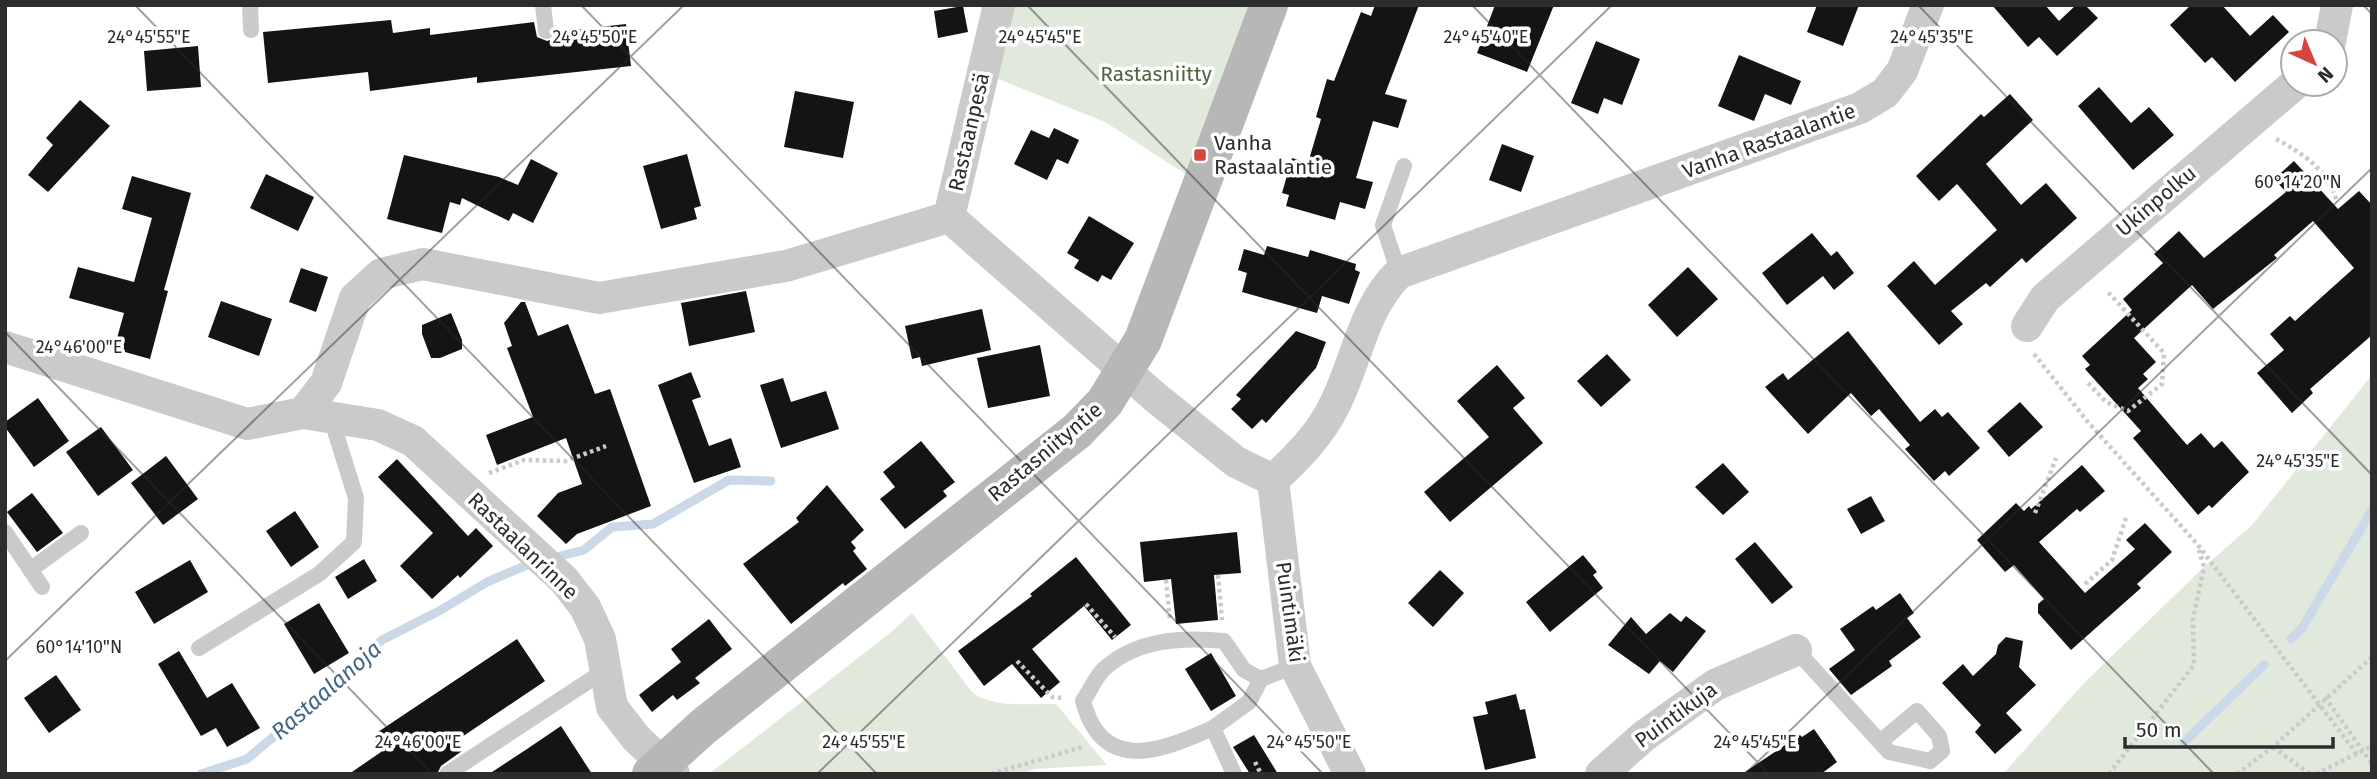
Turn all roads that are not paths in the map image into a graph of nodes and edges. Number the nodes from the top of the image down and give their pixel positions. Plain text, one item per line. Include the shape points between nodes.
1 (250, 5) edge
2 (543, 5) edge
3 (999, 5) edge
4 (1269, 5) edge
5 (1928, 5) edge
6 (2337, 5) edge
7 (2333, 28) edge
8 (251, 30) dead end
9 (546, 31) dead end
10 (2279, 98) edge
11 (1404, 166) dead end
12 (949, 217) junction
13 (1399, 273) junction
14 (2026, 326) road end
15 (5, 347) edge
16 (1126, 371) junction
17 (317, 415) junction
18 (1273, 480) junction
19 (5, 532) edge
20 (81, 533) dead end
21 (30, 570) junction
22 (42, 586) dead end
23 (199, 648) dead end
24 (1796, 650) joint
25 (1294, 666) junction
26 (607, 669) junction
27 (1261, 679) junction
28 (1213, 728) junction
29 (1880, 742) dead end
30 (662, 770) edge
31 (447, 774) edge
32 (1234, 774) edge
33 (1350, 774) edge
34 (1601, 774) edge

1 - 8 lane
2 - 9 lane
3 - 12 street, Rastaanpesä
4 - 16 street, Rastasniityntie via 1143,340
5 - 13 street, Vanha Rastaalantie via 1902,71 1885,93 1860,108
6 - 7 street
10 - 14 street, Ukinpolku via 2045,298
11 - 13 lane via 1383,225
12 - 16 street
12 - 17 street via 786,266 598,298 423,264 381,274 355,298
13 - 18 street via 1382,289 1335,405 1305,450
15 - 17 street via 247,424
16 - 18 street via 1236,461
16 - 30 street, Rastasniityntie via 1105,402 1077,430 704,726
17 - 23 lane via 356,498 354,542 319,574
17 - 26 street, Rastaalanrinne via 377,425 412,441 565,580 585,607
18 - 25 street, Puintimäki
19 - 21 lane
20 - 21 lane
21 - 22 lane
24 - 29 lane
24 - 34 street, Puintikuja via 1715,685
25 - 27 lane
25 - 33 street, Puintimäki
26 - 30 street, Rastaalanrinne via 612,707
26 - 31 lane
27 - 28 lane via 1249,702
27 - 28 lane via 1244,670 1224,641 1172,640 1138,647 1103,669 1083,701 1090,725 1103,741 1132,751 1166,749
28 - 32 lane

